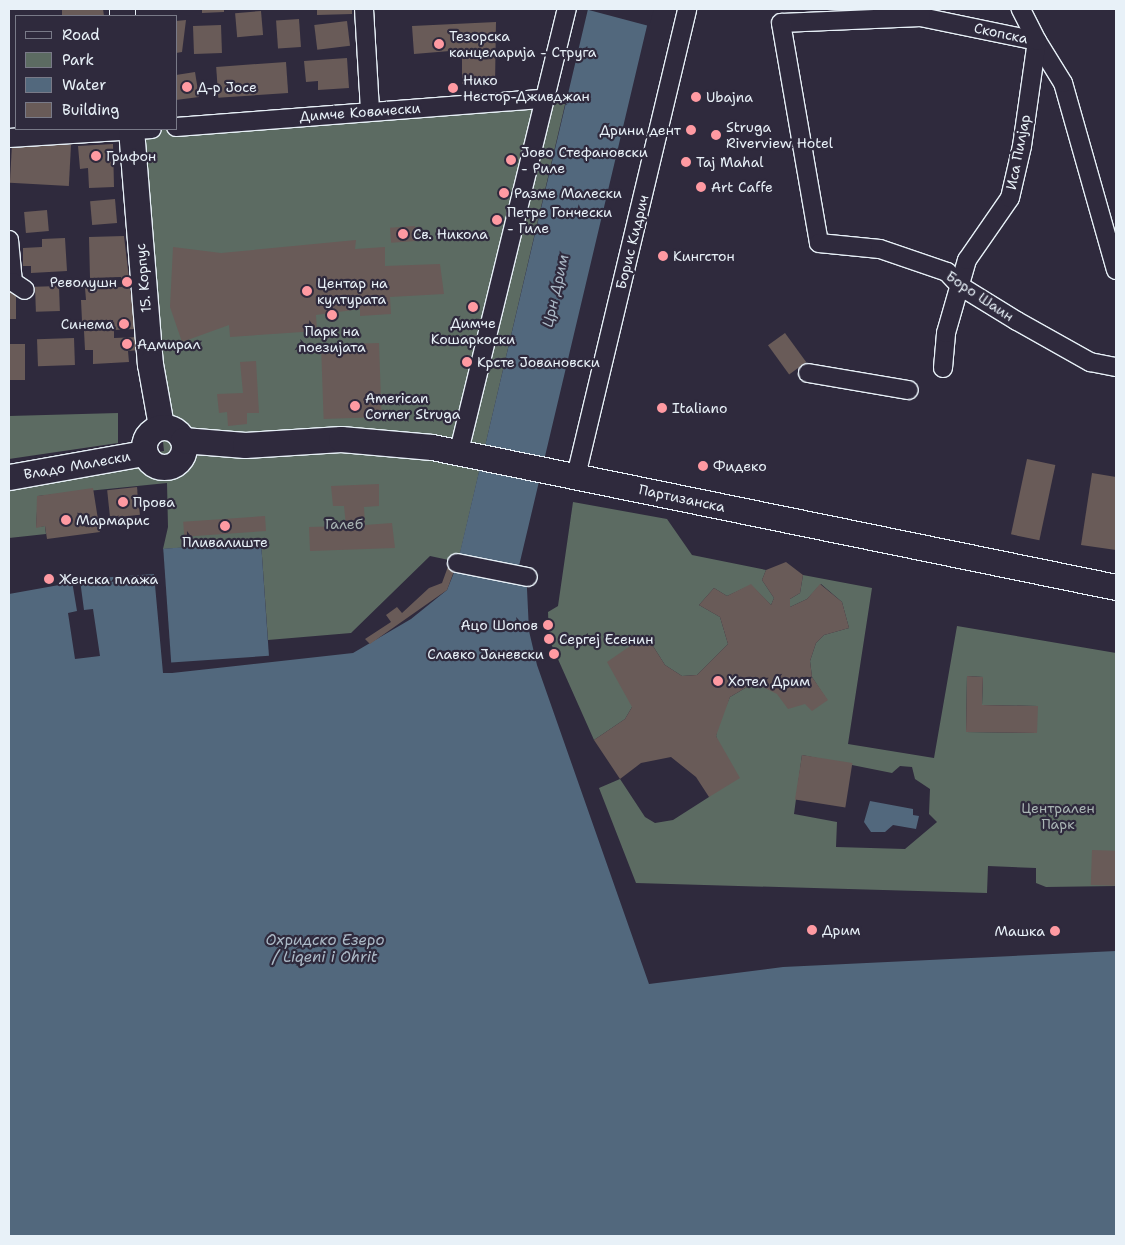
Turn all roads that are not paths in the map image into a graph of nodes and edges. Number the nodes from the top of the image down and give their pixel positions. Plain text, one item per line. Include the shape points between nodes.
1 (364, 9) edge
2 (567, 9) edge
3 (687, 9) edge
4 (1021, 9) edge
5 (781, 23) joint
6 (1037, 41) junction
7 (544, 99) junction
8 (370, 110) junction
9 (178, 127) edge
10 (124, 130) edge
11 (138, 130) edge
12 (9, 138) edge
13 (9, 240) edge
14 (1116, 270) edge
15 (960, 286) junction
16 (25, 290) dead end
17 (1116, 367) edge
18 (943, 368) dead end
19 (808, 372) dead end
20 (909, 390) dead end
21 (161, 426) junction
22 (181, 450) junction
23 (459, 451) junction
24 (144, 453) junction
25 (570, 475) junction
26 (9, 477) edge
27 (457, 563) dead end
28 (528, 577) dead end
29 (1116, 587) edge

1 - 8 street
2 - 7 street
3 - 25 street, Борис Кидрич
4 - 6 street
5 - 6 street, Скопска via 922,17
5 - 15 street, Боро Шаин via 819,242 880,249 947,272
6 - 14 street, Скопска via 1063,83
6 - 15 street, Иса Пилјар via 1010,198 967,260
7 - 8 street, Димче Ковачески
7 - 23 street
8 - 9 street, Димче Ковачески
10 - 12 street
11 - 21 main road, 15. Корпус via 150,364
13 - 16 street via 13,282
15 - 17 street, Боро Шаин via 1090,362
15 - 18 street, Иса Пилјар via 946,334
19 - 20 street
21 - 22 main road via 170,427
21 - 24 main road via 146,436
22 - 23 main road, Партизанска via 341,439
22 - 24 main road via 158,466
23 - 25 main road, Партизанска
24 - 26 main road, Владо Малески
25 - 29 main road, Партизанска
27 - 28 street

